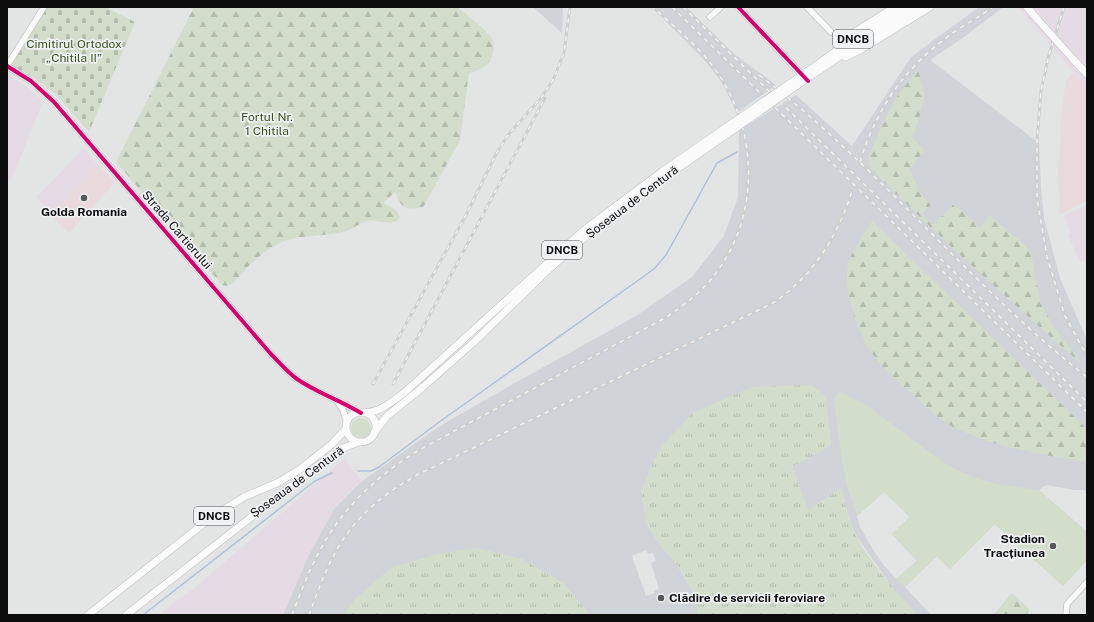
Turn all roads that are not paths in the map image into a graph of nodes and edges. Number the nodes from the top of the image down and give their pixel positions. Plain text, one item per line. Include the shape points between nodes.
1 (44, 7) edge
2 (721, 7) edge
3 (738, 7) edge
4 (808, 7) edge
5 (919, 7) edge
6 (930, 7) edge
7 (1027, 7) edge
8 (902, 10) edge
9 (710, 17) dead end
10 (831, 32) dead end
11 (828, 64) junction
12 (7, 66) edge
13 (1087, 74) edge
14 (809, 76) junction
15 (665, 174) junction
16 (337, 401) junction
17 (361, 413) junction
18 (346, 426) junction
19 (374, 433) junction
20 (358, 442) junction
21 (1087, 582) edge
22 (88, 615) edge
23 (126, 615) edge
24 (1066, 615) edge

1 - 12 street
2 - 9 street
3 - 14 street
4 - 10 street
5 - 8 main road, Șoseaua de Centură / DNCB
6 - 11 main road via 860,50
7 - 13 main road, bridge
8 - 11 main road, Șoseaua de Centură / DNCB
8 - 14 main road, Șoseaua de Centură / DNCB via 855,32
11 - 14 main road, Șoseaua de Centură / DNCB
12 - 16 street, Strada Cartierului via 31,81 54,102 286,369 308,386
14 - 15 main road, Șoseaua de Centură / DNCB, bridge
15 - 17 main road, Șoseaua de Centură / DNCB via 598,218 405,392 382,409
15 - 19 main road, Șoseaua de Centură / DNCB via 546,271 474,342 387,416
16 - 17 street, Strada Cartierului
16 - 18 street via 343,410
17 - 18 main road, Șoseaua de Centură / DNCB via 350,417
17 - 19 main road via 373,420
18 - 20 main road, Șoseaua de Centură via 349,436
18 - 22 main road, Șoseaua de Centură / DNCB via 332,444 299,470 244,497 212,517
19 - 20 main road, Șoseaua de Centură / DNCB via 369,440
20 - 23 main road, Șoseaua de Centură / DNCB via 335,453 305,475
21 - 24 street via 1067,604

